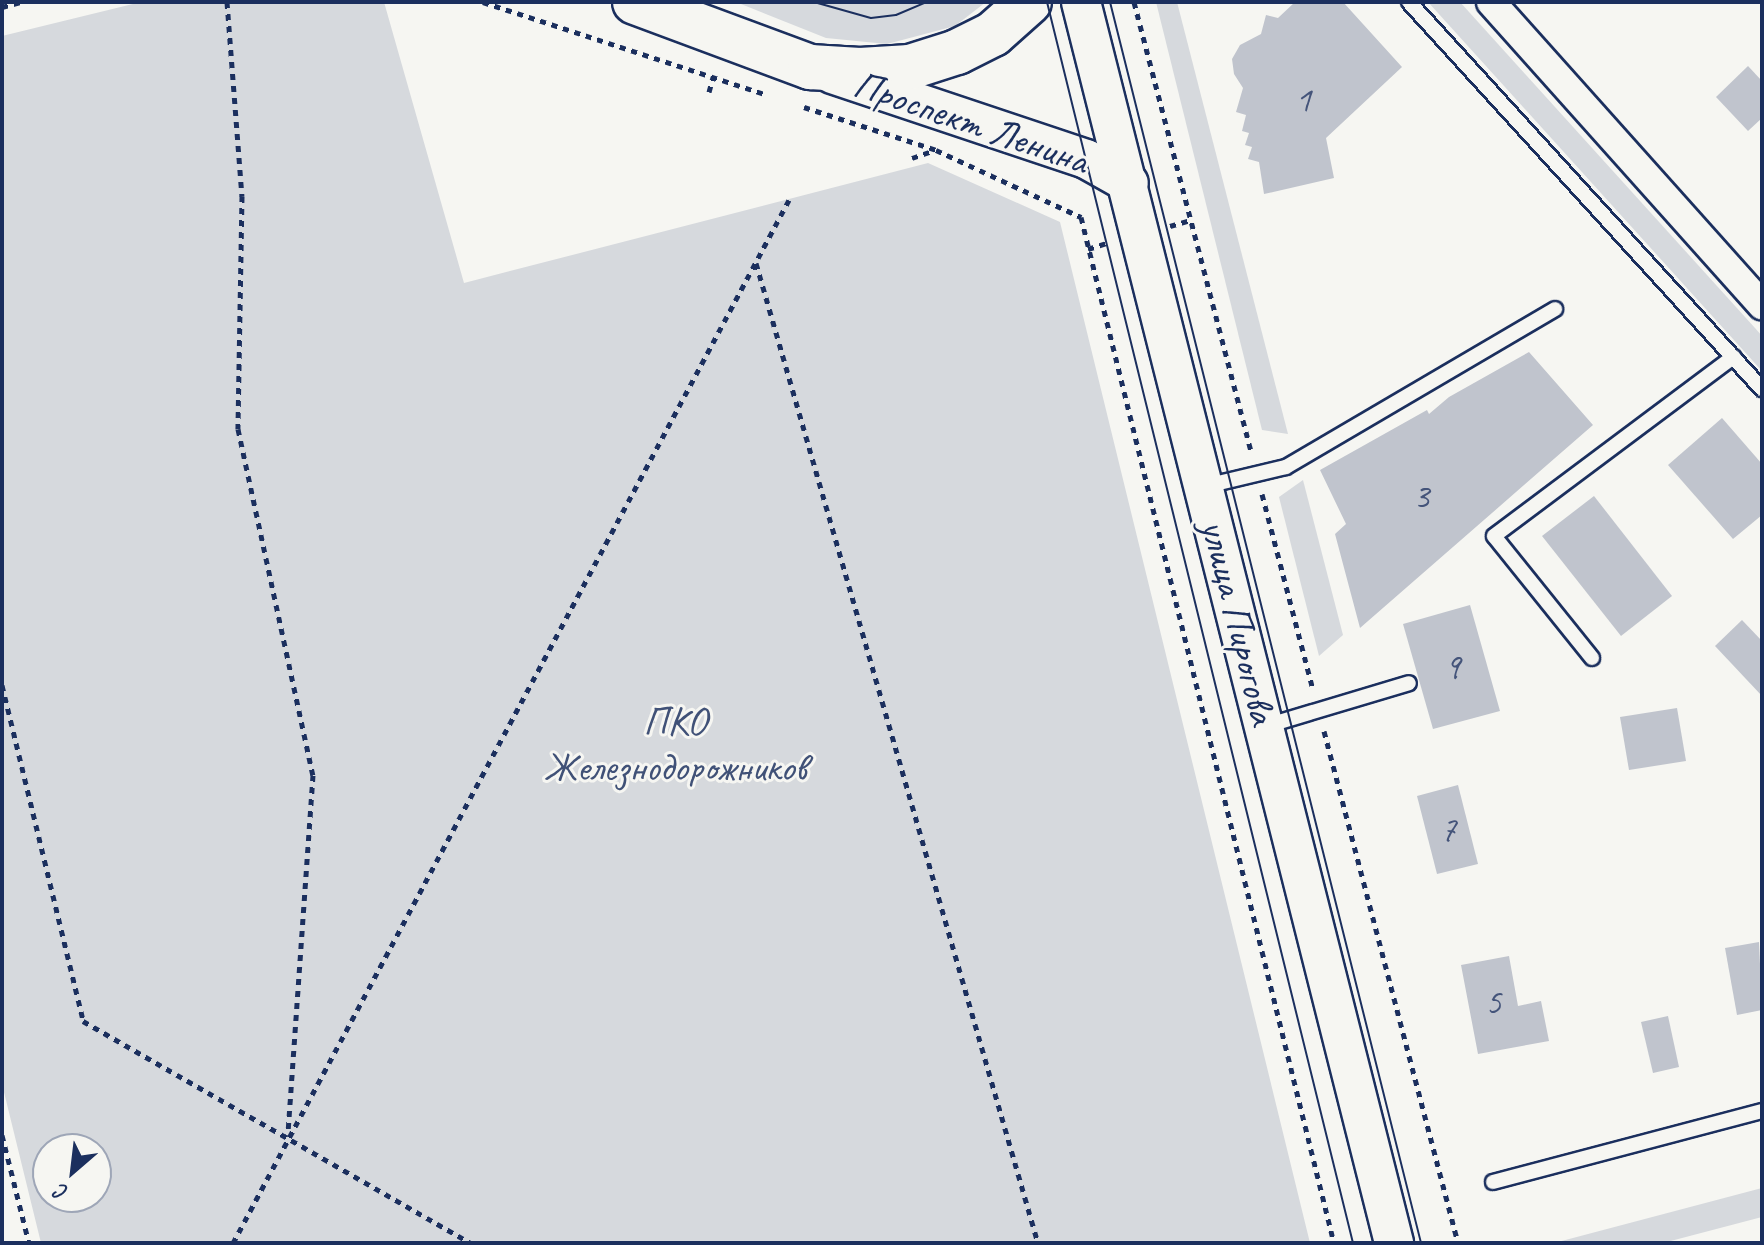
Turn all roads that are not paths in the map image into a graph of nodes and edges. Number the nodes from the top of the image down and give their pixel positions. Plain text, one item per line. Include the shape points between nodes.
1 (635, 2) edge
2 (1029, 2) edge
3 (1081, 2) edge
4 (1409, 2) edge
5 (1491, 2) edge
6 (676, 11) edge
7 (799, 84) junction
8 (1129, 183) junction
9 (1762, 305) edge
10 (1555, 309) dead end
11 (1733, 357) junction
12 (1762, 389) edge
13 (1205, 486) junction
14 (1592, 658) dead end
15 (1409, 683) dead end
16 (1265, 726) junction
17 (1762, 1111) edge
18 (1493, 1182) dead end
19 (1394, 1243) edge

1 - 6 highway, Проспект Ленина
2 - 7 highway, Проспект Ленина via 993,34 910,67
3 - 8 main road, улица Пирогова
4 - 11 lane
5 - 9 street
6 - 7 highway, Проспект Ленина
7 - 8 main road, Проспект Ленина via 1086,159
8 - 13 main road, улица Пирогова
10 - 13 lane via 1286,467
11 - 12 lane
11 - 14 lane via 1494,536
13 - 16 main road, улица Пирогова
15 - 16 lane
16 - 19 main road, улица Пирогова
17 - 18 lane

